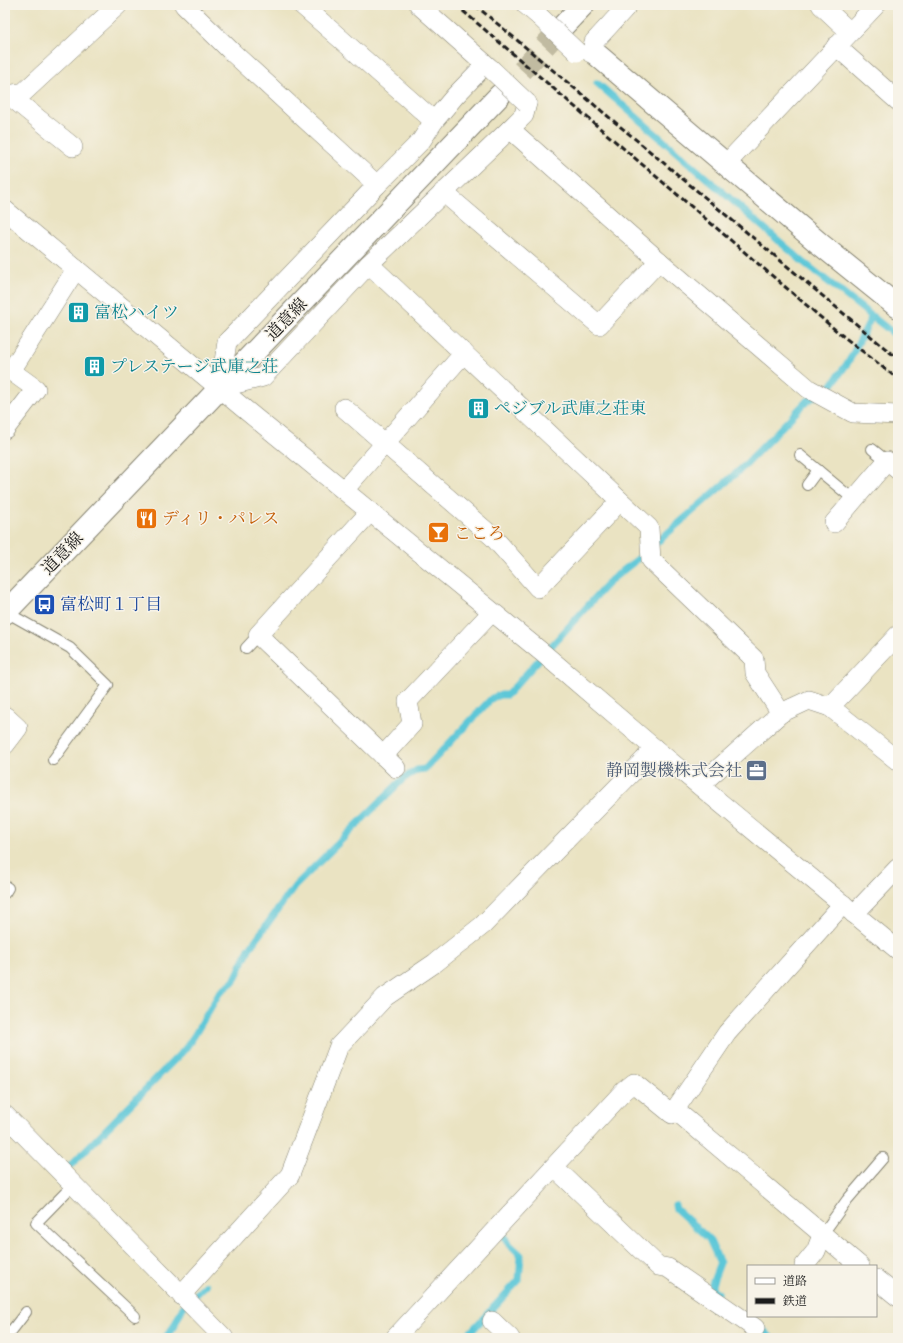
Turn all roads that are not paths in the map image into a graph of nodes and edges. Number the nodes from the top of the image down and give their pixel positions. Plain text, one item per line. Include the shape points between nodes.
1 (118, 5) edge
2 (184, 5) edge
3 (302, 5) edge
4 (419, 5) edge
5 (584, 5) edge
6 (628, 5) edge
7 (821, 5) edge
8 (876, 5) edge
9 (534, 9) edge
10 (562, 27) tunnel mouth
11 (850, 32) junction
12 (836, 46) junction
13 (588, 53) junction
14 (488, 67) junction
15 (6, 95) edge
16 (500, 95) tunnel mouth
17 (898, 101) edge
18 (434, 121) junction
19 (510, 129) junction
20 (73, 147) dead end
21 (726, 164) junction
22 (377, 185) junction
23 (443, 192) junction
24 (5, 210) edge
25 (659, 261) junction
26 (370, 264) junction
27 (76, 269) junction
28 (898, 308) edge
29 (464, 353) junction
30 (220, 388) junction
31 (344, 408) dead end
32 (898, 415) edge
33 (5, 429) edge
34 (384, 443) junction
35 (800, 455) dead end
36 (886, 460) edge
37 (818, 470) junction
38 (807, 485) dead end
39 (344, 490) junction
40 (854, 500) junction
41 (620, 501) junction
42 (370, 512) junction
43 (834, 523) dead end
44 (5, 612) edge
45 (492, 612) junction
46 (898, 635) edge
47 (830, 707) junction
48 (781, 713) junction
49 (5, 716) edge
50 (5, 745) edge
51 (654, 748) junction
52 (53, 760) dead end
53 (898, 761) edge
54 (700, 785) junction
55 (898, 868) edge
56 (5, 886) edge
57 (5, 892) edge
58 (849, 909) junction
59 (898, 950) edge
60 (675, 1110) junction
61 (5, 1115) edge
62 (883, 1158) dead end
63 (554, 1167) junction
64 (73, 1185) junction
65 (822, 1235) junction
66 (805, 1265) edge
67 (859, 1265) edge
68 (877, 1280) edge
69 (181, 1295) junction
70 (898, 1297) edge
71 (26, 1312) dead end
72 (136, 1316) dead end
73 (492, 1321) dead end
74 (755, 1327) edge
75 (6, 1338) edge
76 (224, 1338) edge
77 (395, 1338) edge
78 (510, 1338) edge

1 - 15 street via 24,92
2 - 22 street
3 - 18 street
4 - 14 street
5 - 10 street
6 - 13 street via 594,42
7 - 11 street
8 - 11 street
9 - 13 street, bridge
11 - 12 street
12 - 17 street
12 - 21 street
13 - 21 street
14 - 18 street via 455,96
14 - 19 street, bridge via 527,103 524,115
15 - 20 street
16 - 30 street, 道意線
18 - 22 street via 421,141
19 - 23 street
19 - 25 street
21 - 28 street
22 - 30 street via 227,342
23 - 25 street via 599,325
23 - 26 street
24 - 27 street
25 - 32 street via 809,389 853,413
26 - 29 street
26 - 30 street via 263,377
27 - 30 street
27 - 33 street via 11,371 36,389
29 - 34 street
29 - 41 street
30 - 39 street
30 - 44 street, 道意線
31 - 34 street
34 - 39 street
34 - 41 street via 493,537 538,588
35 - 37 lane
36 - 40 street
37 - 38 lane
37 - 40 lane
39 - 42 street
40 - 43 street
41 - 48 street via 649,528 650,560 754,660 755,673
42 - 45 street
42 - 45 street via 252,641 389,762 412,724 408,701
44 - 52 lane via 70,648 108,685
45 - 51 street
46 - 47 street
47 - 48 street via 809,700
47 - 53 street
48 - 54 street
49 - 50 street via 18,728
51 - 54 street
51 - 69 street via 483,925 435,963 385,997 339,1046 290,1174
54 - 58 street
55 - 58 street
56 - 57 lane via 8,888
58 - 59 street
58 - 60 street via 727,1033
60 - 63 street via 672,1114 634,1083 624,1090
60 - 65 street
61 - 64 street
62 - 65 lane via 847,1200
63 - 74 street via 658,1266 668,1268
63 - 77 street
64 - 69 street
64 - 72 lane via 36,1223
65 - 66 street via 816,1250
65 - 67 street
68 - 70 street
69 - 76 street
71 - 75 lane
73 - 78 street

